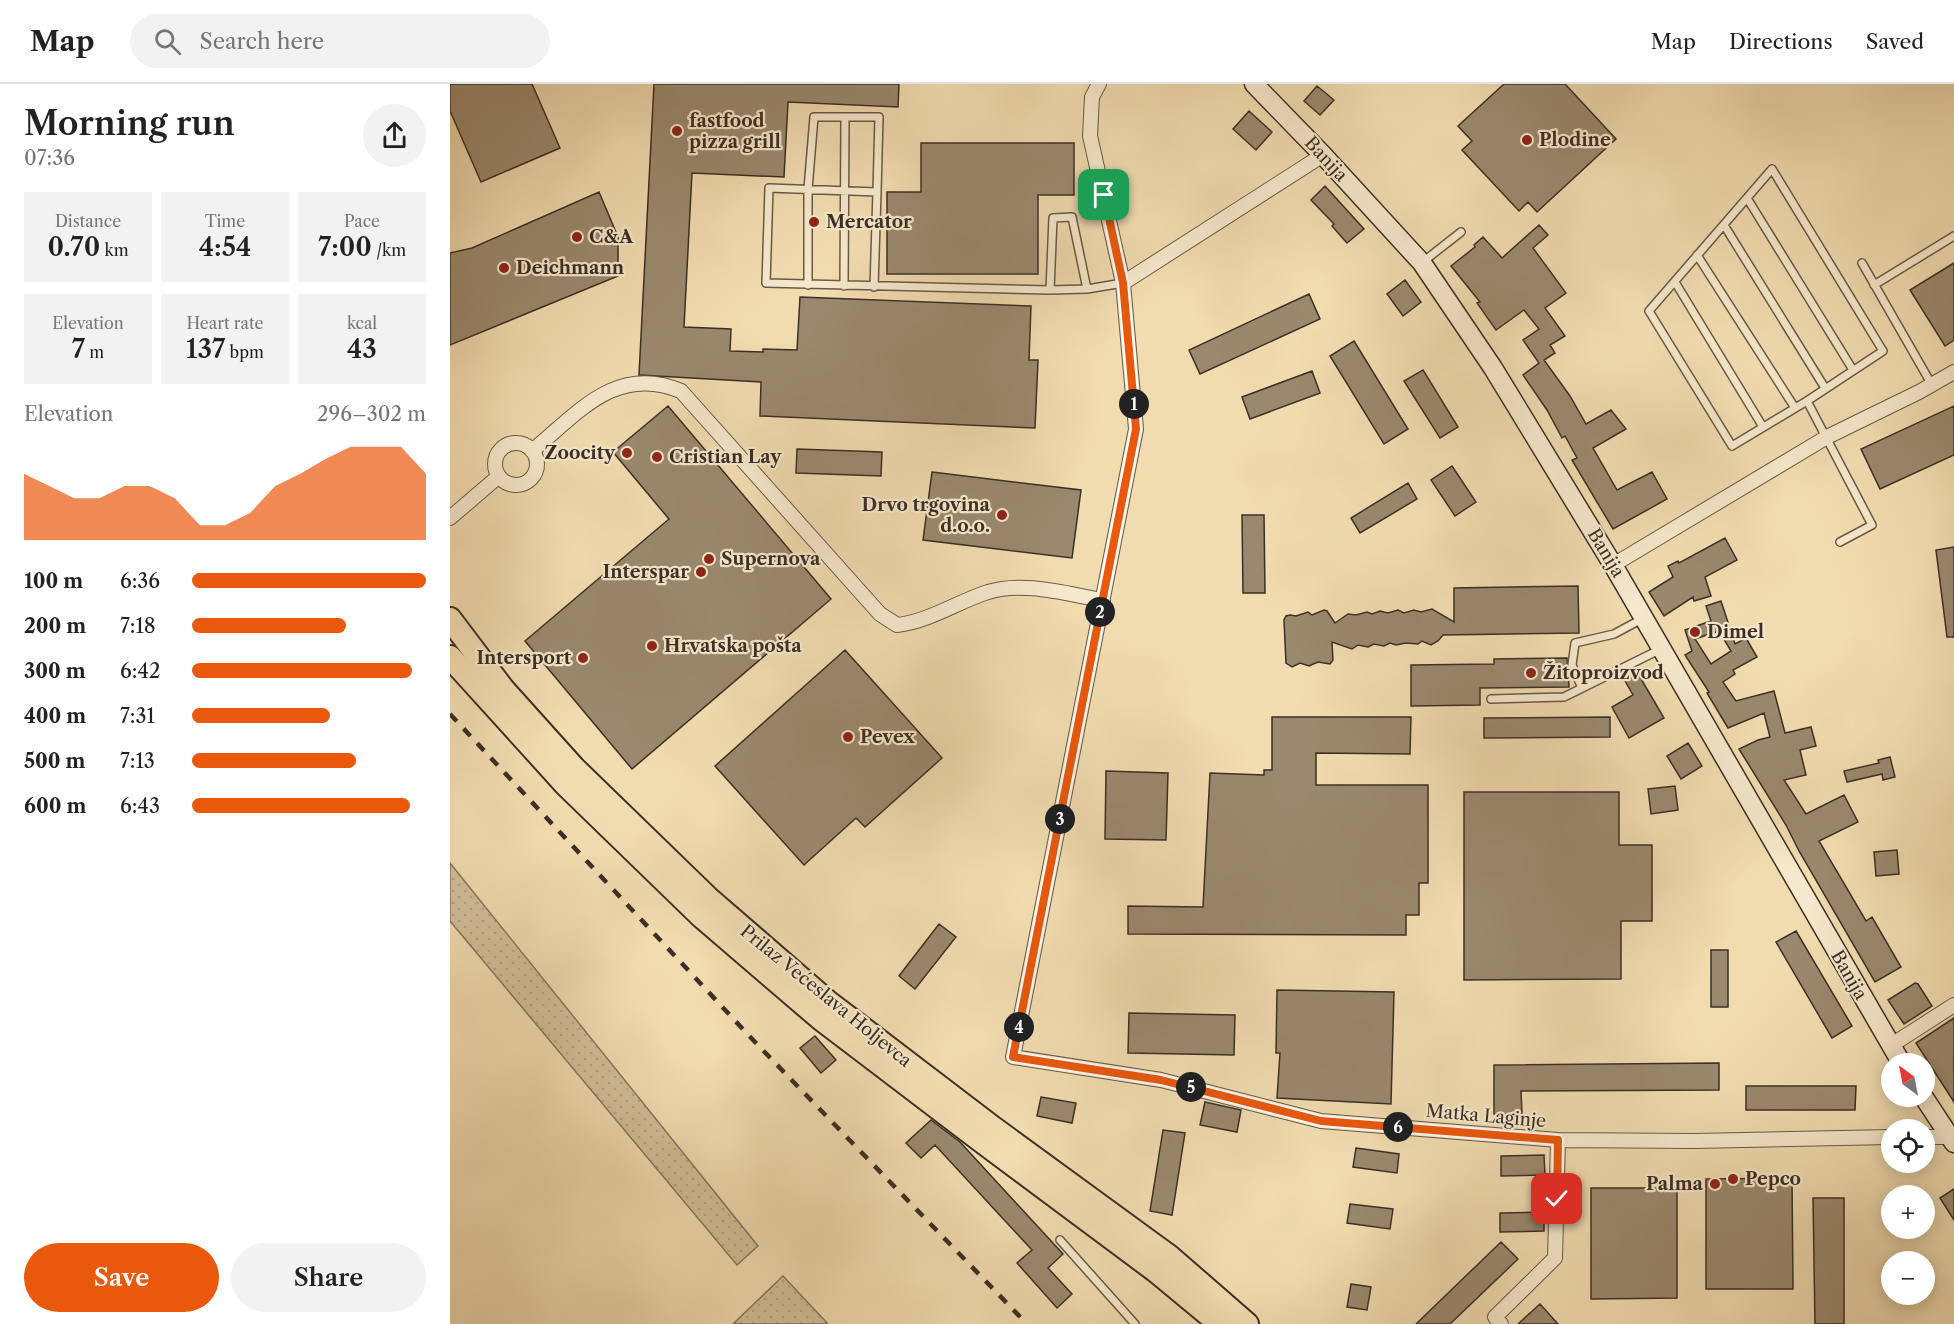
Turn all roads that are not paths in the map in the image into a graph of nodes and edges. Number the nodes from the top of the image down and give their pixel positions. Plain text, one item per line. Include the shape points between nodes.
1 (1099, 84) edge
2 (1254, 84) edge
3 (845, 117) junction
4 (1323, 155) junction
5 (808, 189) junction
6 (843, 191) junction
7 (877, 192) junction
8 (1747, 198) junction
9 (1724, 225) junction
10 (1461, 232) dead end
11 (1954, 236) edge
12 (1697, 255) junction
13 (1422, 263) junction
14 (1862, 264) dead end
15 (1675, 282) junction
16 (1123, 283) junction
17 (808, 285) junction
18 (1874, 285) junction
19 (843, 286) junction
20 (874, 287) junction
21 (1087, 288) junction
22 (1050, 290) junction
23 (1853, 370) junction
24 (1954, 372) edge
25 (1932, 385) junction
26 (1825, 388) junction
27 (1807, 401) junction
28 (1795, 408) junction
29 (1763, 427) junction
30 (1827, 437) junction
31 (532, 451) junction
32 (499, 476) junction
33 (450, 518) edge
34 (1840, 542) dead end
35 (1613, 565) junction
36 (1103, 600) junction
37 (1644, 617) junction
38 (450, 619) edge
39 (1662, 649) junction
40 (450, 657) edge
41 (1582, 688) junction
42 (1491, 699) dead end
43 (1954, 1005) edge
44 (1890, 1046) junction
45 (1895, 1053) edge
46 (1930, 1107) edge
47 (1881, 1137) edge
48 (1935, 1138) edge
49 (1558, 1140) junction
50 (1952, 1140) edge
51 (1060, 1240) dead end
52 (1212, 1320) edge
53 (1494, 1322) edge
54 (1135, 1324) edge
55 (1247, 1324) edge

1 - 16 street via 1092,98 1090,135
2 - 4 main road, Banija
3 - 5 lane via 814,117
3 - 6 lane
3 - 7 lane via 879,117
4 - 13 main road, Banija
4 - 16 street
5 - 6 lane
5 - 17 lane
5 - 17 lane via 769,188 766,284
6 - 7 lane
6 - 19 lane
7 - 20 lane
8 - 9 lane
8 - 23 lane
8 - 23 lane via 1772,169 1883,351
9 - 12 lane
9 - 26 lane
10 - 13 lane
11 - 18 lane
12 - 15 lane
12 - 28 lane
13 - 35 main road, Banija via 1493,368
14 - 18 lane
15 - 29 lane
15 - 29 lane via 1649,311 1661,331 1732,446
16 - 21 lane
16 - 36 street via 1136,429
17 - 19 lane
18 - 25 lane
19 - 20 lane
20 - 22 lane
21 - 22 lane
21 - 22 lane via 1072,217 1062,217 1053,218
23 - 26 lane
24 - 25 street
25 - 30 street
26 - 27 lane
27 - 28 lane
27 - 30 lane
28 - 29 lane
30 - 34 lane via 1872,525
30 - 35 street
31 - 32 street via 514,443 502,448 496,459
31 - 32 street via 536,469 529,480 510,484
31 - 36 street via 603,393 628,384 667,385 681,390 880,614 897,626 914,623 988,592 1017,587
32 - 33 street
35 - 37 main road, Banija
36 - 49 street, Matka Laginje via 1013,1057 1161,1080 1321,1121
37 - 39 main road, Banija
37 - 41 lane via 1614,634 1575,643 1572,665
38 - 55 highway, Prilaz Većeslava Holjevca via 503,688 574,768 708,898 828,1002 1170,1257
39 - 41 lane
39 - 44 main road, Banija
40 - 52 highway, Prilaz Većeslava Holjevca via 566,785 702,917 822,1019 1147,1264
41 - 42 lane via 1564,697
43 - 44 street
44 - 45 main road, Banija
46 - 50 main road
47 - 49 street, Matka Laginje
48 - 50 street
49 - 53 street via 1555,1258
51 - 54 lane

